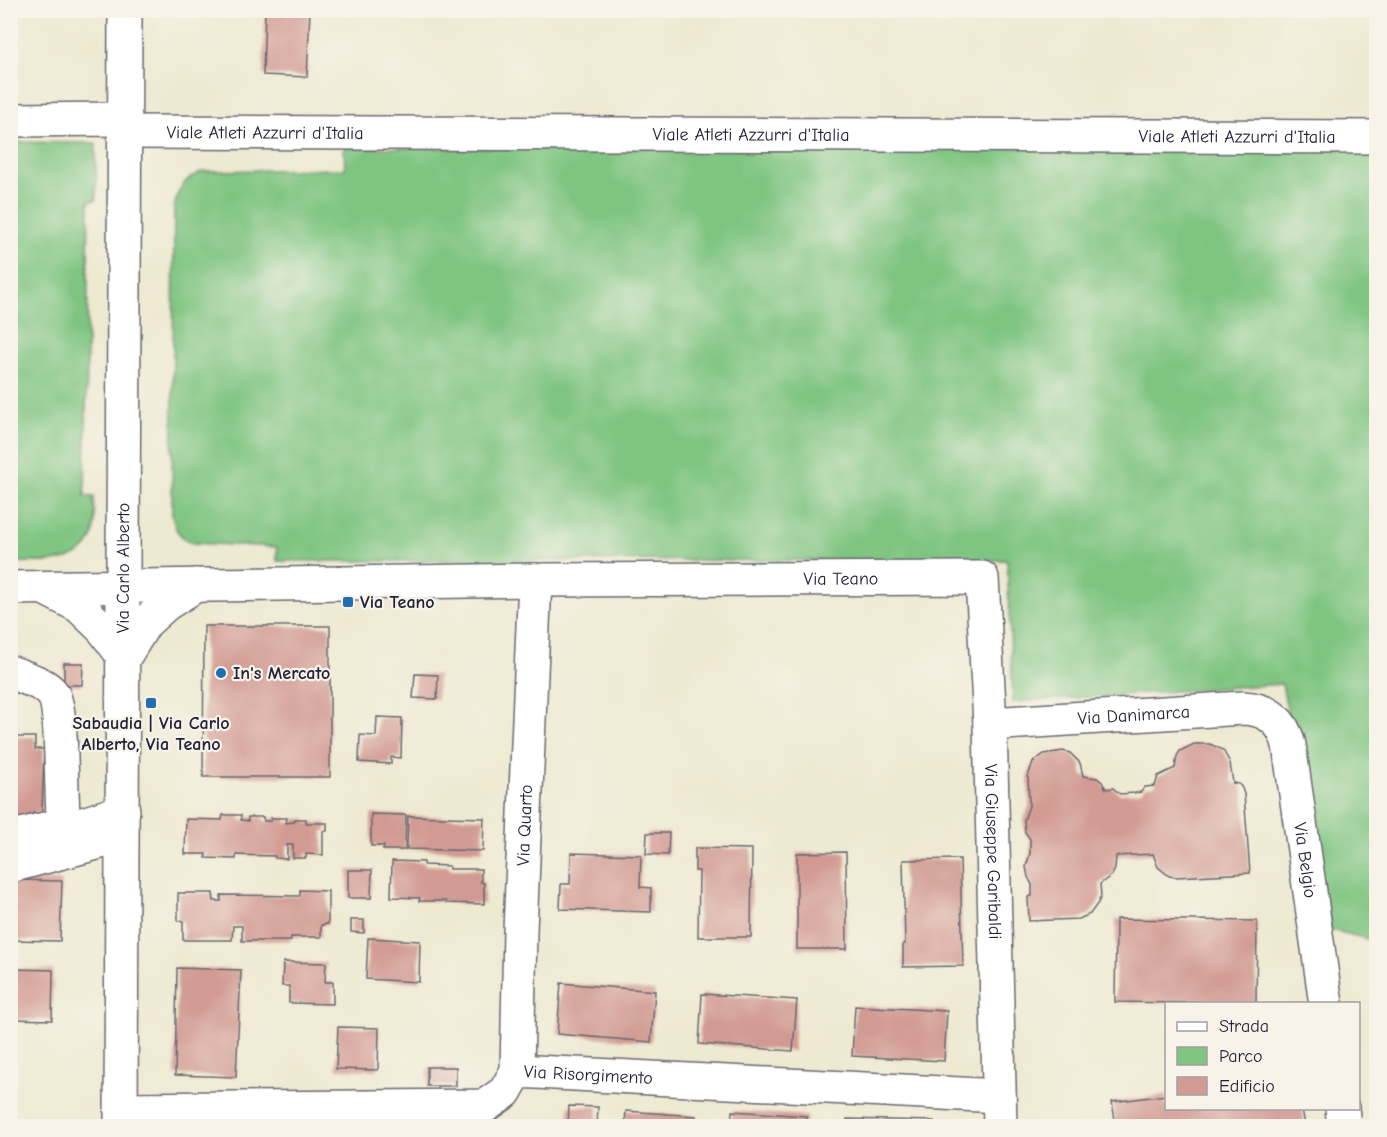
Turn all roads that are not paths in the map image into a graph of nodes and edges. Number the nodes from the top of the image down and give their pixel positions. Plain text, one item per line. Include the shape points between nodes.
1 (125, 10) edge
2 (10, 120) edge
3 (124, 126) junction
4 (1377, 136) edge
5 (982, 578) joint
6 (536, 580) junction
7 (196, 585) junction
8 (124, 587) junction
9 (10, 588) edge
10 (44, 588) junction
11 (124, 657) junction
12 (10, 672) edge
13 (1275, 718) joint
14 (990, 724) junction
15 (64, 824) junction
16 (123, 824) junction
17 (10, 838) edge
18 (10, 866) edge
19 (1326, 1002) edge
20 (517, 1071) junction
21 (1342, 1110) edge
22 (1000, 1111) edge
23 (341, 1117) edge
24 (122, 1118) edge
25 (1344, 1126) edge

1 - 3 street, Via Carlo Alberto
2 - 3 street, Viale Atleti Azzurri d'Italia
3 - 4 street, Viale Atleti Azzurri d'Italia
3 - 8 street, Via Carlo Alberto
5 - 6 street, Via Teano
5 - 14 street, Via Giuseppe Garibaldi
6 - 7 street, Via Teano
6 - 20 street, Via Quarto
7 - 8 street, Via Teano
7 - 11 street via 145,623
8 - 10 street, Via Teano
8 - 11 street, Via Carlo Alberto
9 - 10 street, Via Teano
10 - 11 street via 78,606 103,629
11 - 16 street, Via Carlo Alberto
12 - 15 street via 54,695 59,717
13 - 14 street, Via Danimarca via 1261,710 1243,708
13 - 19 street, Via Belgio via 1289,745
14 - 22 street, Via Giuseppe Garibaldi
15 - 16 street
15 - 17 street
16 - 18 street
16 - 24 street, Via Carlo Alberto
20 - 22 street, Via Risorgimento
20 - 23 street, Via Risorgimento via 505,1092 485,1106
21 - 25 street
23 - 24 street, Via Risorgimento

